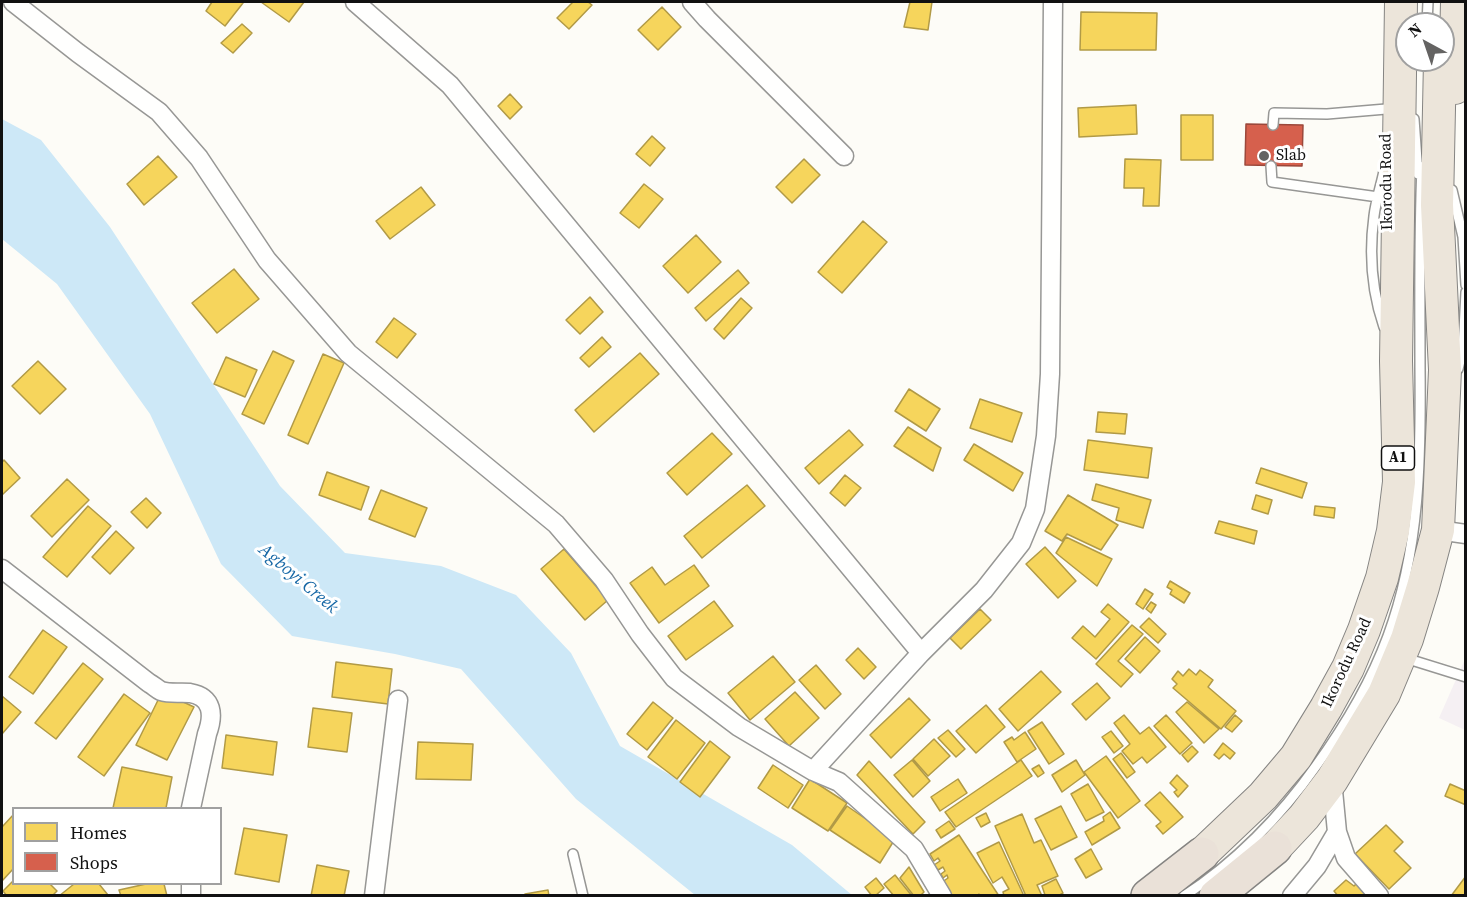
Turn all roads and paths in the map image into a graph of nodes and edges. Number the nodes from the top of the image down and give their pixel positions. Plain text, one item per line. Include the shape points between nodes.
1 (13, 2) edge
2 (355, 2) edge
3 (692, 2) edge
4 (1053, 2) edge
5 (1384, 2) edge
6 (1401, 2) edge
7 (1457, 2) edge
8 (1440, 72) edge
9 (1400, 108) junction
10 (1424, 119) dead end
11 (1274, 125) dead end
12 (844, 156) dead end
13 (1386, 164) junction
14 (1271, 166) dead end
15 (1452, 190) junction
16 (1378, 197) junction
17 (1420, 212) junction
18 (1466, 285) edge
19 (1466, 292) edge
20 (1396, 361) junction
21 (1444, 370) junction
22 (1442, 429) junction
23 (1452, 532) edge
24 (2, 569) edge
25 (921, 653) junction
26 (1400, 657) junction
27 (1466, 677) edge
28 (398, 700) dead end
29 (813, 771) junction
30 (1332, 780) junction
31 (191, 807) edge
32 (1337, 832) junction
33 (1275, 848) joint
34 (573, 854) dead end
35 (1202, 854) joint
36 (374, 896) edge
37 (583, 896) edge
38 (942, 896) edge
39 (1148, 896) edge
40 (1184, 896) edge
41 (1216, 896) edge
42 (1292, 896) edge
43 (1379, 896) edge

1 - 29 street via 159,112 198,158 267,260 348,353 556,524 604,580 674,678 739,727
2 - 25 street via 450,85
3 - 12 street
4 - 25 street via 1050,374 1035,509 1021,543 984,590
5 - 9 highway, Ikorodu Road / A1
6 - 20 highway, Ikorodu Road / A1
7 - 15 highway
8 - 21 highway via 1437,205
9 - 11 lane via 1327,114 1274,113
9 - 13 highway, Ikorodu Road / A1
9 - 17 lane
10 - 17 lane
13 - 16 lane
13 - 20 highway, Ikorodu Road / A1
14 - 16 lane via 1272,182
15 - 18 lane via 1463,237
15 - 21 highway
16 - 20 lane via 1372,264 1379,311
17 - 40 lane via 1421,438 1417,505 1406,572 1388,635 1362,693 1298,792 1236,854
19 - 22 lane via 1463,349
20 - 35 highway, Ikorodu Road / A1 via 1399,482 1382,578 1364,630 1348,668 1296,757 1263,796
21 - 22 highway
22 - 23 highway
23 - 26 highway via 1423,587
24 - 31 street via 162,692 191,693 208,703 211,723
25 - 29 street
26 - 27 lane
26 - 30 highway via 1384,694
28 - 36 street
29 - 38 street via 839,782 914,849
30 - 32 street
30 - 33 highway
32 - 42 street via 1317,866
32 - 43 street via 1346,858
33 - 41 highway
34 - 37 lane
35 - 39 highway, Ikorodu Road / A1

